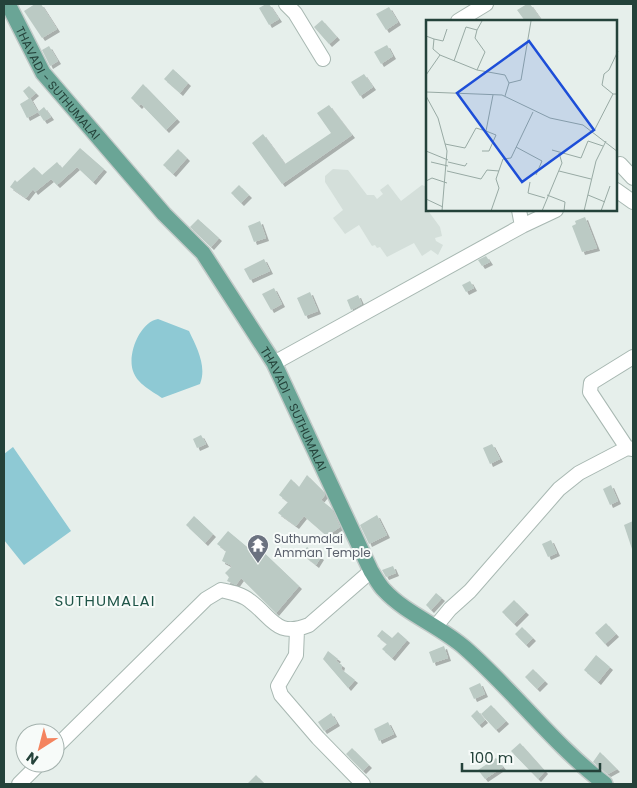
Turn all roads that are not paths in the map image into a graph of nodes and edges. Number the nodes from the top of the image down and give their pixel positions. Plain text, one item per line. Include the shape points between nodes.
1 (8, 4) edge
2 (486, 4) edge
3 (296, 7) edge
4 (460, 20) edge
5 (324, 59) dead end
6 (620, 164) dead end
7 (633, 178) edge
8 (617, 191) edge
9 (633, 202) edge
10 (519, 211) edge
11 (554, 211) edge
12 (522, 226) junction
13 (633, 357) edge
14 (274, 363) junction
15 (630, 449) edge
16 (371, 571) junction
17 (436, 626) junction
18 (297, 630) junction
19 (65, 738) edge
20 (30, 773) edge
21 (19, 784) edge
22 (363, 784) edge
23 (605, 784) edge

1 - 14 main road, THAVADI - SUTHUMALAI via 43,73 164,214 204,253
2 - 4 street
3 - 5 street
6 - 7 street
8 - 9 street
10 - 12 street
11 - 12 street
12 - 14 street
13 - 15 street via 591,384 590,392
14 - 16 main road, THAVADI - SUTHUMALAI
15 - 17 street via 580,473 559,489
16 - 17 main road, THAVADI - SUTHUMALAI via 384,590 400,604
16 - 18 street via 309,625
17 - 23 main road, THAVADI - SUTHUMALAI via 465,648 583,767
18 - 19 street via 280,629 249,600 221,590 206,599
18 - 22 street via 296,655 278,686 281,695
20 - 21 street

